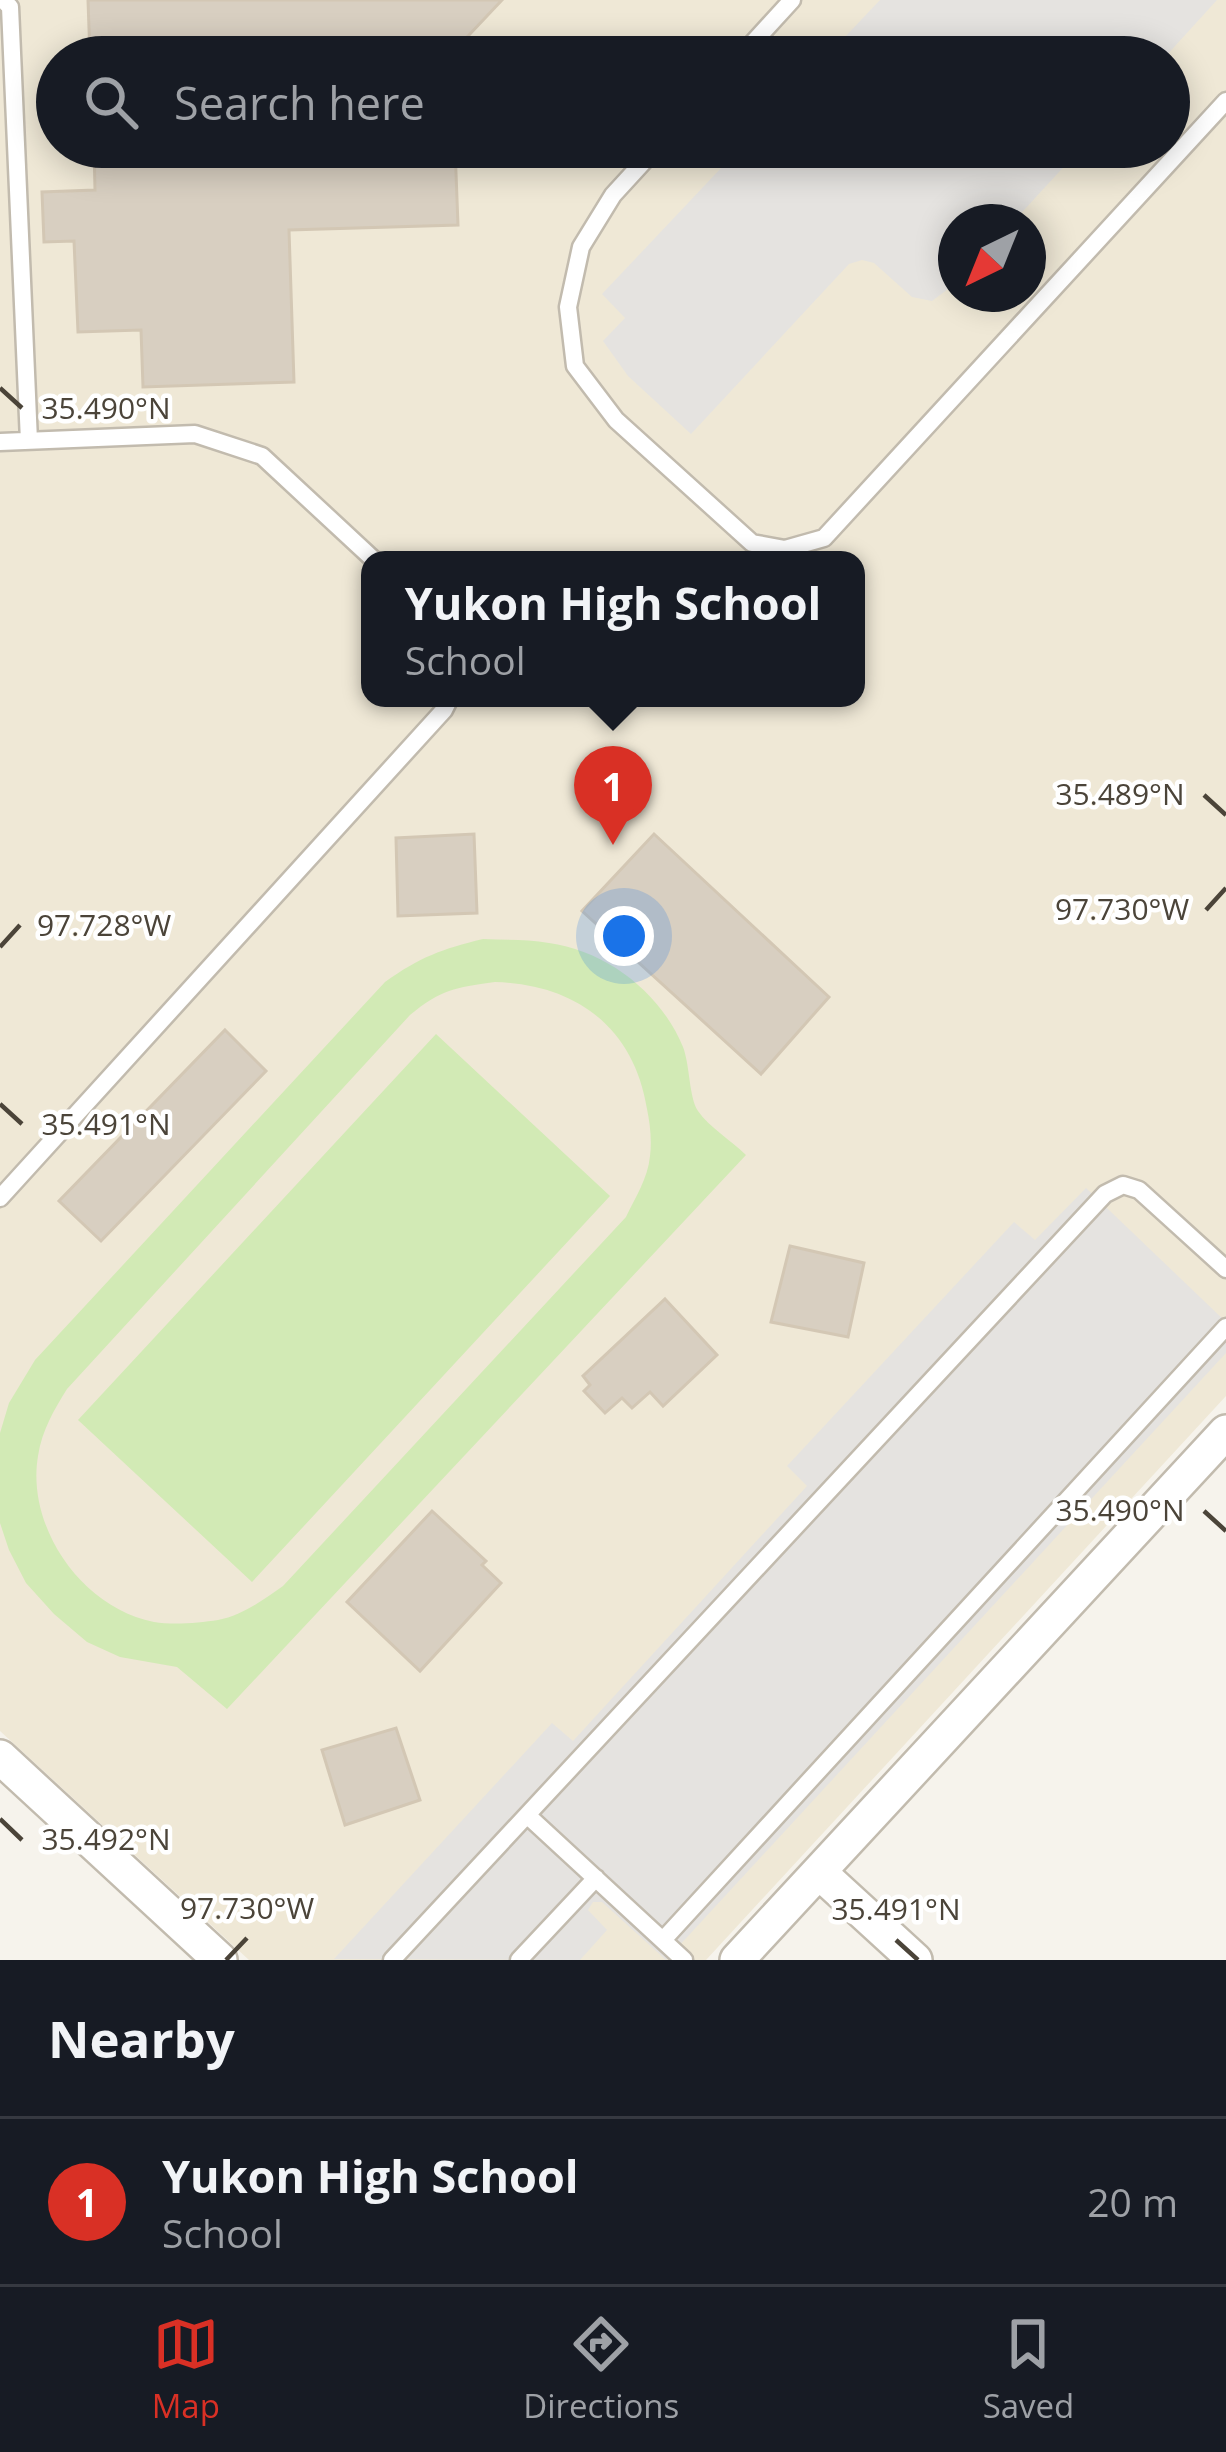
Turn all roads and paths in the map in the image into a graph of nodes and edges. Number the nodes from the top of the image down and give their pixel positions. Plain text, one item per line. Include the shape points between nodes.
1 (3, 0) edge
2 (792, 0) edge
3 (759, 36) edge
4 (1226, 101) edge
5 (1190, 140) edge
6 (638, 168) edge
7 (1164, 168) edge
8 (29, 441) junction
9 (0, 442) edge
10 (364, 551) edge
11 (446, 707) edge
12 (0, 1198) edge
13 (1226, 1269) edge
14 (1226, 1327) edge
15 (1226, 1432) edge
16 (0, 1757) edge
17 (527, 1815) junction
18 (819, 1872) junction
19 (596, 1878) junction
20 (663, 1940) junction
21 (220, 1960) edge
22 (392, 1960) edge
23 (519, 1960) edge
24 (684, 1960) edge
25 (737, 1960) edge
26 (915, 1960) edge

1 - 8 lane via 10,7
2 - 3 lane
4 - 5 lane
6 - 7 lane via 581,247 568,308 575,366 616,420 752,543 785,549 824,538
8 - 9 lane
8 - 10 lane via 195,434 262,456
11 - 12 lane
13 - 17 lane via 1139,1190 1123,1185 1105,1194
14 - 20 lane
15 - 18 street
16 - 21 street
17 - 19 lane
17 - 22 lane
18 - 25 street
18 - 26 street
19 - 20 lane
19 - 23 lane
20 - 24 lane

